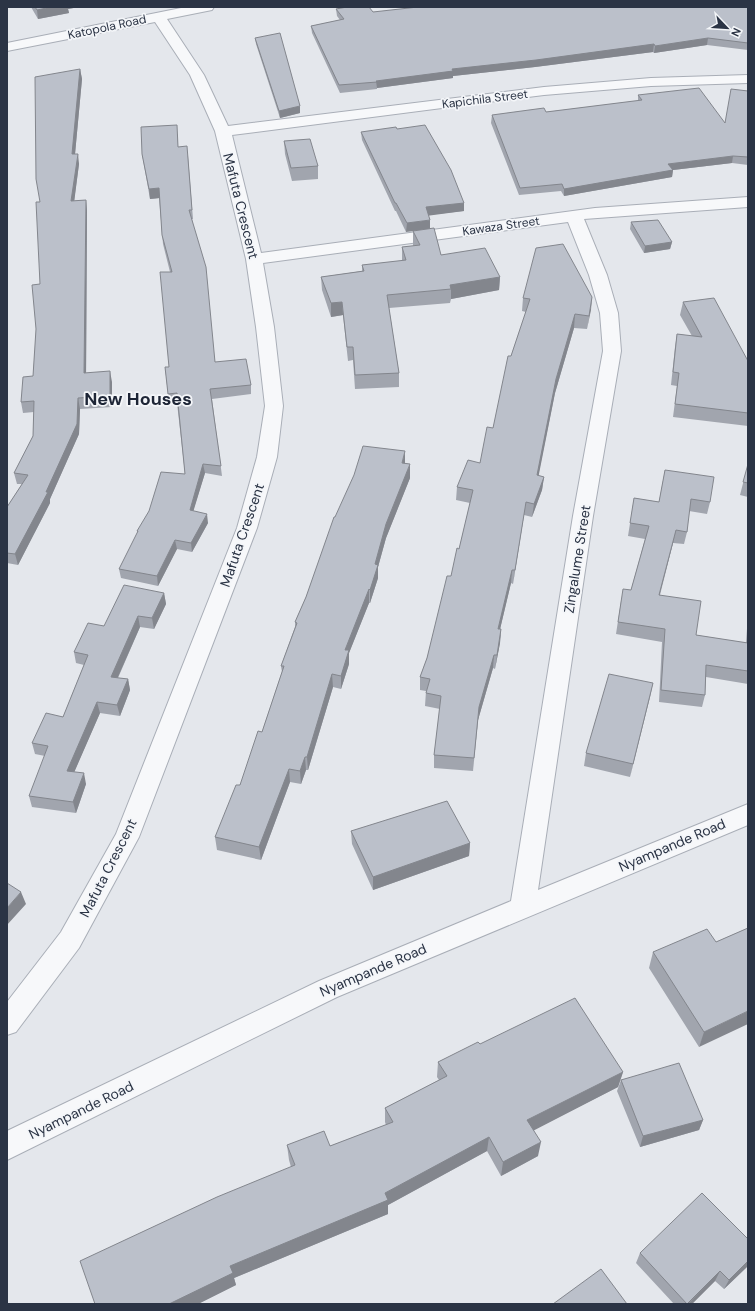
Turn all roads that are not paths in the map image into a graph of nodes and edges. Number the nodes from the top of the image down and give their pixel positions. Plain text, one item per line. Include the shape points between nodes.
1 (207, 7) edge
2 (158, 16) junction
3 (7, 47) edge
4 (748, 79) edge
5 (222, 132) junction
6 (748, 202) edge
7 (574, 216) junction
8 (254, 259) junction
9 (748, 814) edge
10 (522, 908) junction
11 (7, 1023) edge
12 (7, 1146) edge

1 - 2 street, Katopola Road
2 - 3 street, Katopola Road
2 - 5 street, Mafuta Crescent via 197,75
4 - 5 street, Kapichila Street via 651,82 544,91
5 - 8 street, Mafuta Crescent
6 - 7 street, Kawaza Street
7 - 8 street, Kawaza Street
7 - 10 street, Zingalume Street via 598,275 607,307 612,351 583,516
8 - 11 street, Mafuta Crescent via 274,406 268,457 247,528 127,837 70,940
9 - 10 street, Nyampande Road
10 - 12 street, Nyampande Road via 328,989

